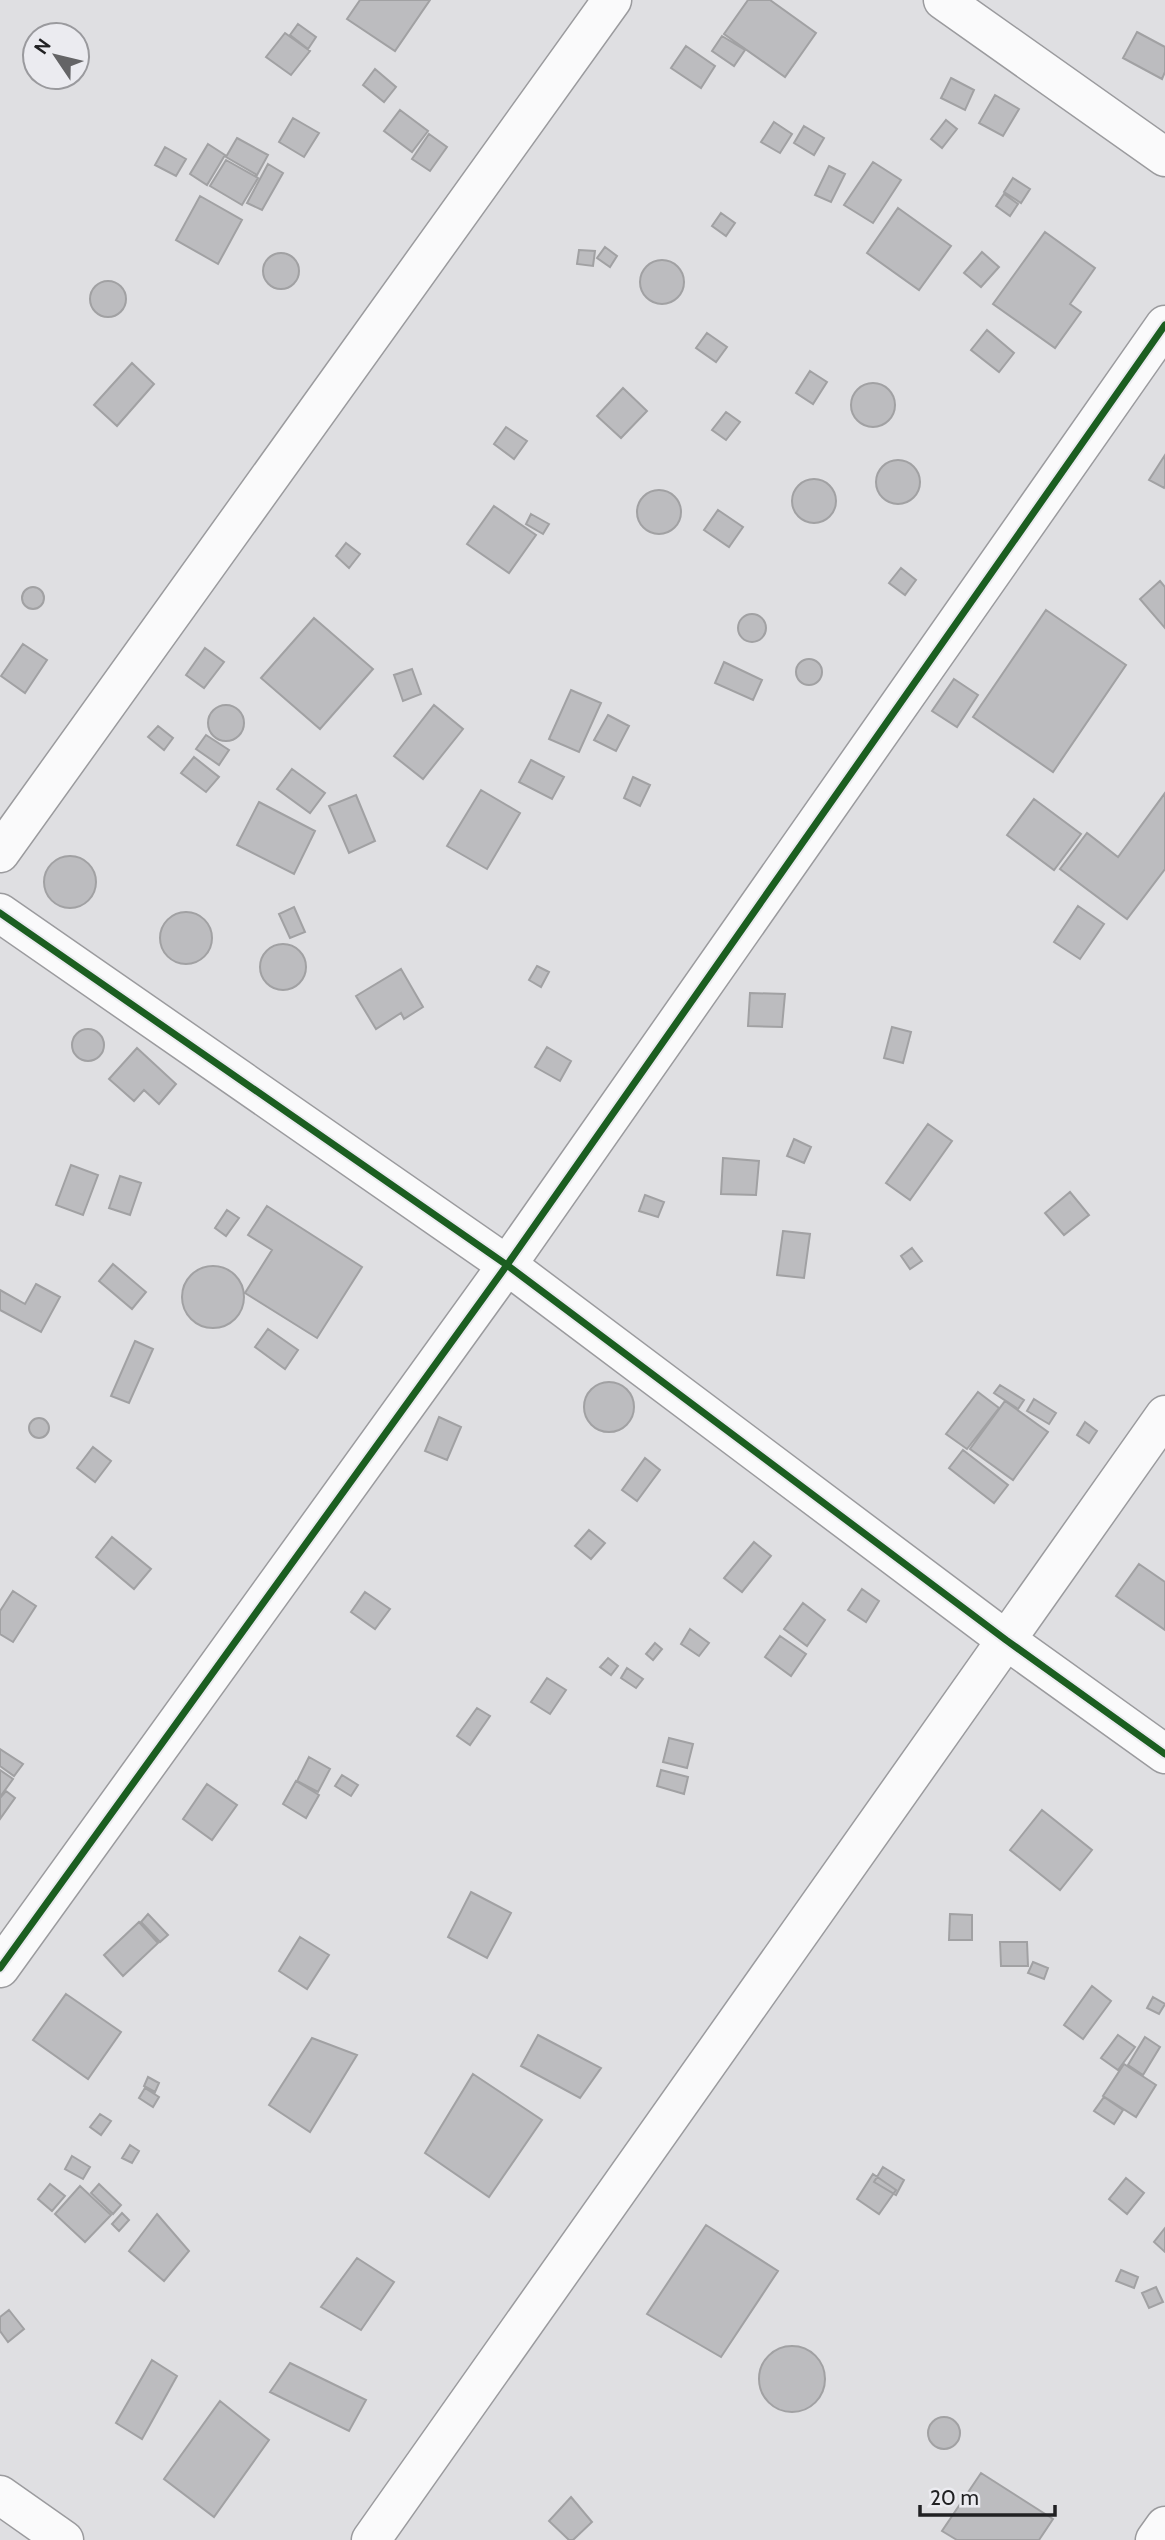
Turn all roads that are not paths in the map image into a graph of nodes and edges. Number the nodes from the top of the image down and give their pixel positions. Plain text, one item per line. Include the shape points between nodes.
1 (612, 0) edge
2 (943, 0) edge
3 (1165, 157) edge
4 (1165, 325) edge
5 (0, 853) edge
6 (0, 913) edge
7 (507, 1265) junction
8 (1165, 1415) edge
9 (1006, 1640) junction
10 (1165, 1754) edge
11 (0, 1968) edge
12 (0, 2496) edge
13 (1165, 2526) edge
14 (64, 2540) edge
15 (371, 2540) edge
16 (1155, 2540) edge

1 - 5 street
2 - 3 street
4 - 7 street
6 - 7 street
7 - 9 street
7 - 11 street
8 - 9 street
9 - 10 street
9 - 15 street
12 - 14 street
13 - 16 street

